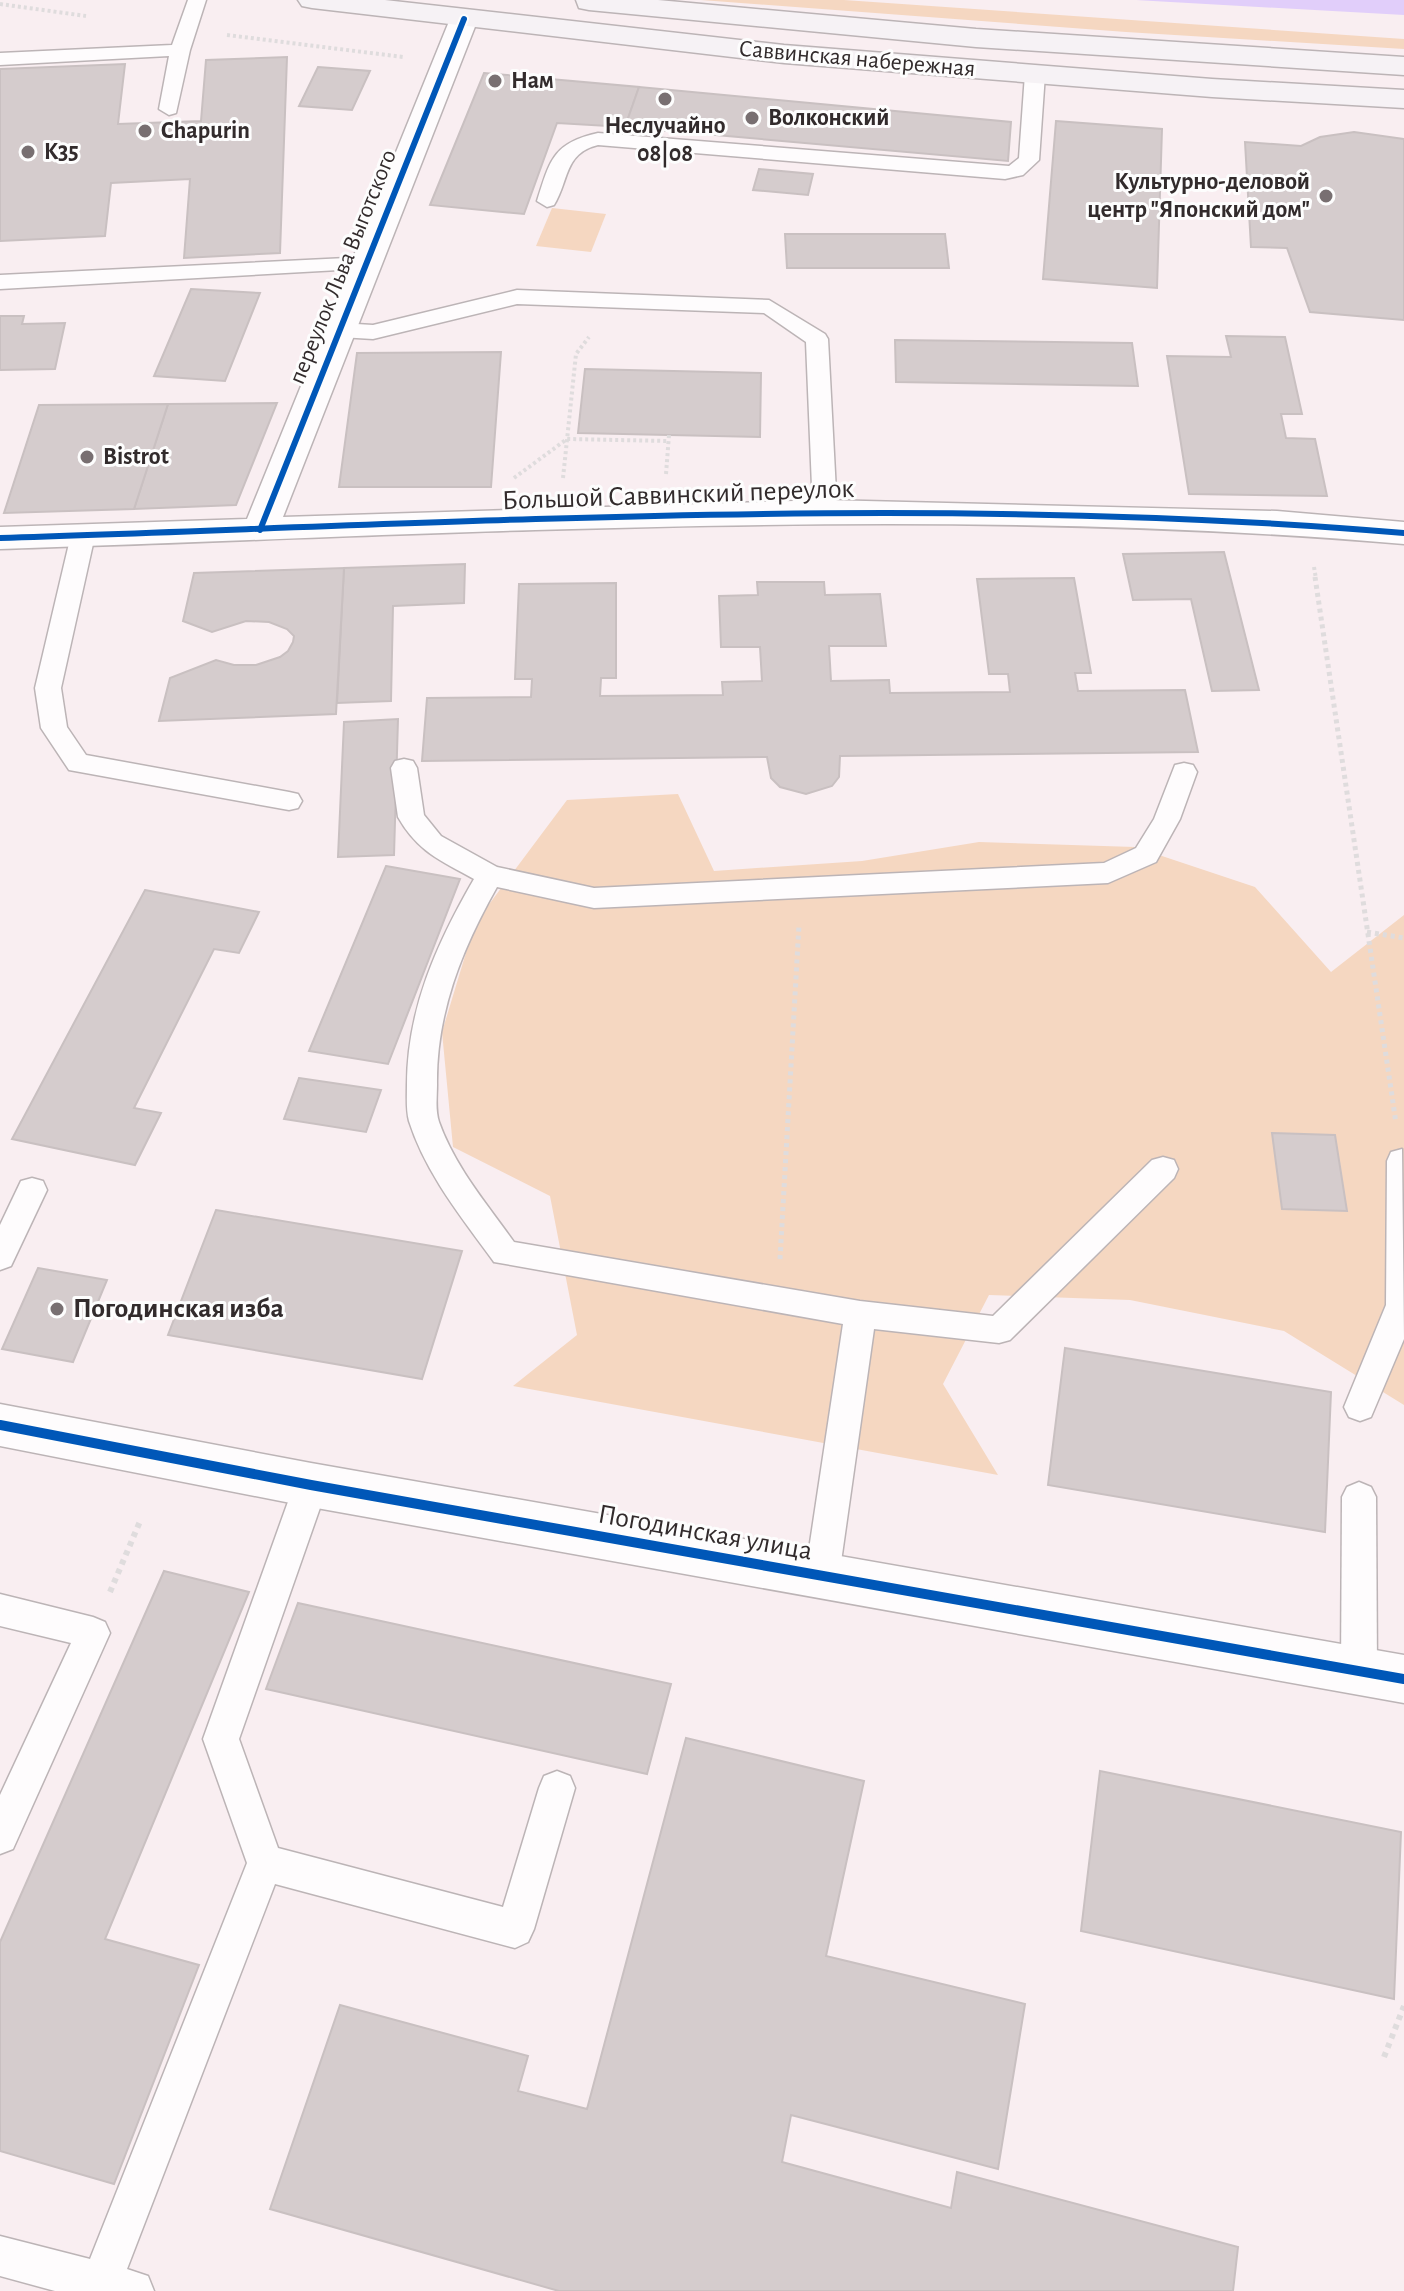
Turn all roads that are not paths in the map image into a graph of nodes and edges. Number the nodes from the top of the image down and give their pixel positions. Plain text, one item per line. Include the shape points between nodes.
1 (197, 0) edge
2 (312, 0) edge
3 (565, 0) edge
4 (464, 19) junction
5 (180, 50) junction
6 (0, 59) edge
7 (1404, 66) edge
8 (1035, 74) junction
9 (1404, 99) edge
10 (169, 109) dead end
11 (547, 201) dead end
12 (367, 263) junction
13 (0, 282) edge
14 (340, 330) junction
15 (825, 511) junction
16 (260, 530) junction
17 (1404, 533) edge
18 (83, 535) junction
19 (0, 538) edge
20 (404, 768) dead end
21 (1184, 772) dead end
22 (289, 801) dead end
23 (490, 875) junction
24 (1402, 1161) road end
25 (1163, 1169) dead end
26 (32, 1190) dead end
27 (0, 1257) edge
28 (860, 1314) junction
29 (1392, 1360) edge
30 (1360, 1407) dead end
31 (0, 1425) edge
32 (311, 1485) junction
33 (1359, 1497) dead end
34 (822, 1576) junction
35 (0, 1610) edge
36 (1382, 1675) edge
37 (557, 1788) dead end
38 (0, 1836) edge
39 (265, 1863) junction
40 (0, 2256) edge
41 (117, 2287) edge

1 - 5 lane
2 - 4 main road, Саввинская набережная
3 - 7 main road, Саввинская набережная via 976,38
4 - 8 main road, Саввинская набережная via 784,54
4 - 12 street, переулок Льва Выготского
5 - 6 lane
5 - 10 lane
8 - 9 main road, Саввинская набережная
8 - 11 lane via 1029,160 1016,171 598,139 564,151
12 - 13 lane
12 - 14 street, переулок Льва Выготского
14 - 15 lane via 373,332 517,297 769,307 817,339
14 - 16 street, переулок Льва Выготского
15 - 16 street, Большой Саввинский переулок
15 - 17 street, Большой Саввинский переулок via 1277,522
16 - 18 street, Большой Саввинский переулок
18 - 19 street, Большой Саввинский переулок
18 - 22 lane via 48,688 54,728 78,763
20 - 23 lane via 411,817 431,843
21 - 23 lane via 1167,819 1146,855 1108,873 594,898
23 - 28 lane via 438,979 420,1061 423,1121 447,1170 505,1253
24 - 29 lane via 1402,1305
25 - 28 lane via 999,1330
26 - 27 lane
28 - 34 lane
29 - 30 lane
31 - 32 street, Погодинская улица
32 - 34 street, Погодинская улица
32 - 39 lane via 221,1739
33 - 36 lane
34 - 36 street, Погодинская улица
35 - 38 lane via 93,1633
37 - 39 lane via 515,1929
39 - 41 lane
40 - 41 lane

